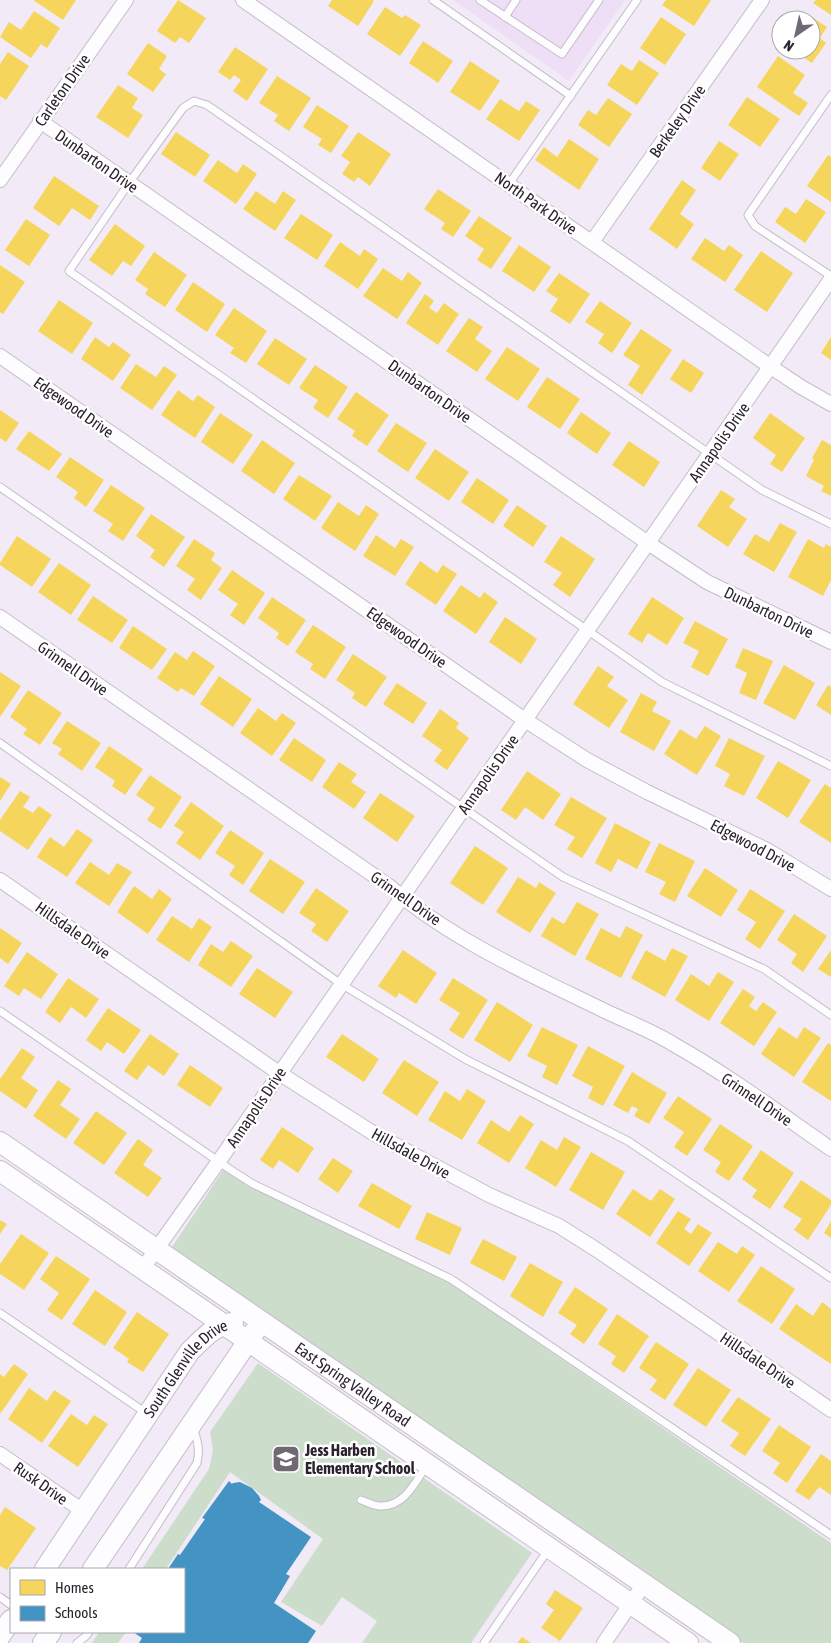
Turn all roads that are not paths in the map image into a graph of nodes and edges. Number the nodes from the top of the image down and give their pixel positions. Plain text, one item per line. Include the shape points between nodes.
1 (126, 0) edge
2 (244, 0) edge
3 (434, 0) edge
4 (480, 0) edge
5 (516, 0) edge
6 (599, 0) edge
7 (637, 0) edge
8 (762, 0) edge
9 (505, 17) junction
10 (831, 95) edge
11 (571, 96) junction
12 (40, 122) junction
13 (0, 180) edge
14 (129, 183) junction
15 (509, 184) junction
16 (592, 242) junction
17 (831, 278) edge
18 (0, 356) edge
19 (771, 367) junction
20 (831, 404) edge
21 (710, 454) junction
22 (0, 486) edge
23 (831, 524) edge
24 (648, 543) junction
25 (0, 617) edge
26 (587, 630) junction
27 (831, 642) edge
28 (525, 720) junction
29 (0, 743) edge
30 (831, 766) edge
31 (464, 808) junction
32 (0, 880) edge
33 (831, 889) edge
34 (402, 897) junction
35 (341, 984) junction
36 (0, 1011) edge
37 (831, 1015) edge
38 (279, 1073) junction
39 (0, 1142) edge
40 (831, 1149) edge
41 (219, 1161) junction
42 (0, 1171) edge
43 (157, 1249) junction
44 (143, 1268) junction
45 (831, 1278) edge
46 (0, 1313) edge
47 (261, 1321) junction
48 (223, 1324) junction
49 (248, 1341) junction
50 (831, 1410) edge
51 (148, 1415) junction
52 (191, 1425) junction
53 (0, 1454) edge
54 (428, 1464) junction
55 (361, 1500) dead end
56 (83, 1511) junction
57 (831, 1535) edge
58 (549, 1548) junction
59 (46, 1568) edge
60 (95, 1568) edge
61 (130, 1568) edge
62 (644, 1584) junction
63 (631, 1604) junction
64 (10, 1621) edge
65 (88, 1633) edge
66 (0, 1636) edge
67 (77, 1643) edge
68 (484, 1643) edge
69 (604, 1643) edge
70 (688, 1643) edge
71 (730, 1643) edge

1 - 12 street, Carleton Drive
2 - 15 street, North Park Drive
3 - 11 lane
4 - 9 lane
5 - 9 lane
6 - 9 lane via 562,54
7 - 11 lane
8 - 16 street, Berkeley Drive
10 - 17 lane via 748,215 755,226
11 - 15 lane
12 - 13 street, Carleton Drive
12 - 14 street, Dunbarton Drive
14 - 21 lane via 184,108 194,101 207,105
14 - 24 street, Dunbarton Drive
14 - 26 lane via 69,271
15 - 16 street, North Park Drive
16 - 19 street, North Park Drive
17 - 19 street, Annapolis Drive
18 - 28 street, Edgewood Drive
19 - 20 street, North Park Drive
19 - 21 street, Annapolis Drive
21 - 23 lane via 762,490
21 - 24 street, Annapolis Drive
22 - 31 lane
24 - 26 street, Annapolis Drive
24 - 27 street, Dunbarton Drive via 707,582
25 - 34 street, Grinnell Drive
26 - 28 street, Annapolis Drive
26 - 30 lane via 662,682
28 - 31 street, Annapolis Drive
28 - 33 street, Edgewood Drive via 587,760 767,850
29 - 35 lane
31 - 34 street, Annapolis Drive
31 - 37 lane via 563,877 764,969
32 - 38 street, Hillsdale Drive
34 - 35 street, Annapolis Drive
34 - 40 street, Grinnell Drive via 530,975 672,1043
35 - 38 street, Annapolis Drive
35 - 45 lane via 465,1059 628,1141
36 - 41 lane
38 - 41 street, Annapolis Drive
38 - 50 street, Hillsdale Drive via 373,1133 489,1195 559,1226
39 - 43 street, East Spring Valley Road
41 - 43 street, Annapolis Drive
41 - 57 lane via 253,1184 451,1278
42 - 44 street, East Spring Valley Road
43 - 44 street, Annapolis Drive
43 - 47 street, East Spring Valley Road
44 - 48 street, East Spring Valley Road
46 - 51 lane
47 - 48 street, South Glenville Drive
47 - 49 street, South Glenville Drive
47 - 62 street, East Spring Valley Road
48 - 49 street, East Spring Valley Road
48 - 51 street, South Glenville Drive via 190,1351
49 - 52 street, South Glenville Drive
49 - 54 street, East Spring Valley Road
51 - 56 street, South Glenville Drive
52 - 60 street, South Glenville Drive
52 - 61 lane via 198,1439 200,1452 197,1463
53 - 56 street, Rusk Drive
54 - 55 lane via 397,1504 378,1506
54 - 58 street, East Spring Valley Road
56 - 59 street, South Glenville Drive
58 - 63 street, East Spring Valley Road
58 - 68 lane
62 - 63 street
62 - 71 street, East Spring Valley Road
63 - 69 street
63 - 70 street, East Spring Valley Road
64 - 66 street
65 - 67 lane

